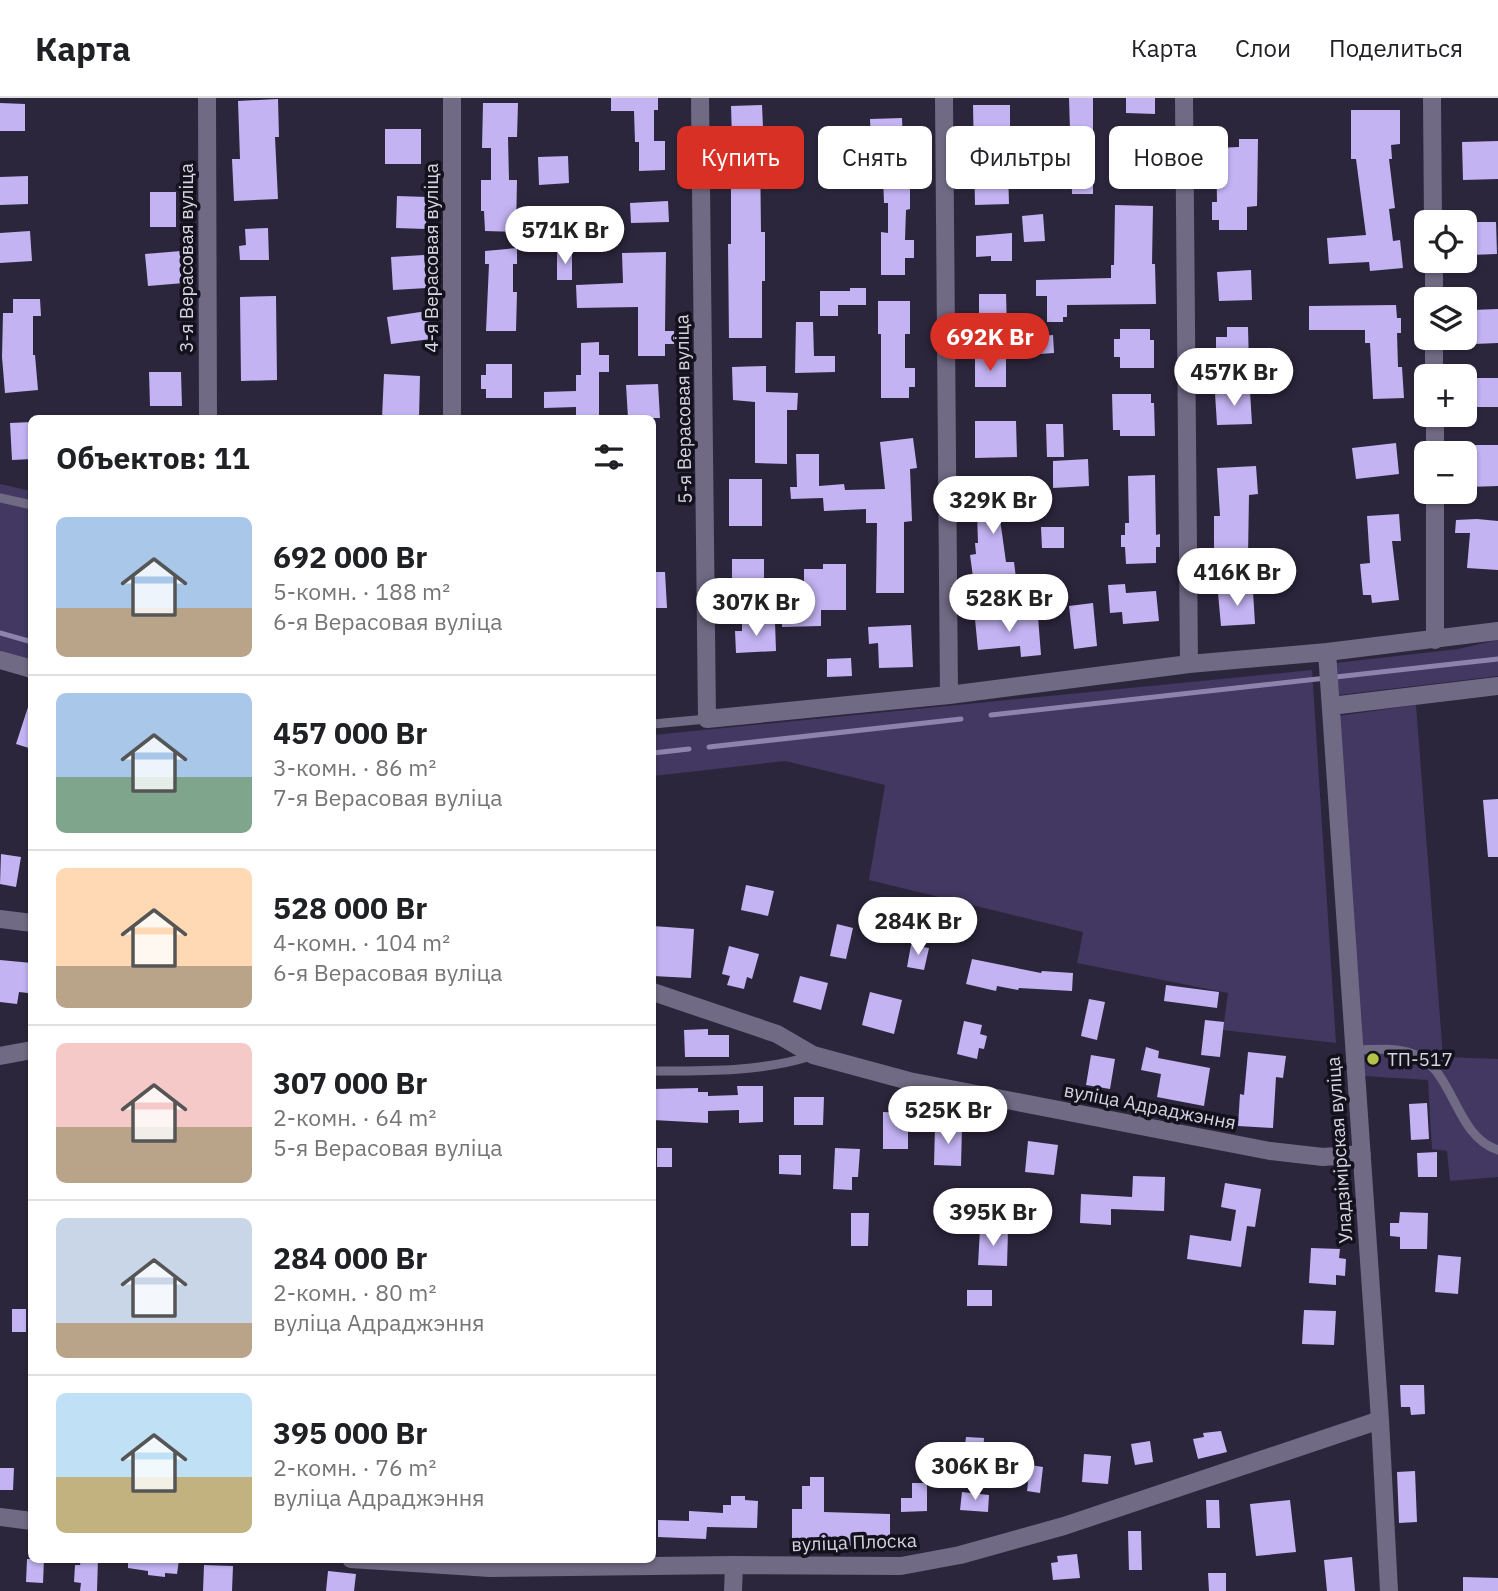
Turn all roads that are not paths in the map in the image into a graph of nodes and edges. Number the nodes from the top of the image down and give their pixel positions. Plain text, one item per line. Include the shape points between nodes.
1 (207, 98) edge
2 (452, 98) edge
3 (700, 98) edge
4 (944, 98) edge
5 (1184, 98) edge
6 (1432, 98) edge
7 (1433, 210) edge
8 (208, 415) edge
9 (452, 415) edge
10 (0, 498) edge
11 (28, 504) edge
12 (1435, 504) edge
13 (1498, 631) edge
14 (1435, 639) junction
15 (1327, 658) junction
16 (0, 660) edge
17 (1189, 664) junction
18 (28, 668) edge
19 (1498, 686) edge
20 (949, 695) junction
21 (1330, 701) junction
22 (707, 719) junction
23 (656, 724) edge
24 (0, 919) edge
25 (28, 922) edge
26 (656, 993) edge
27 (1353, 1050) junction
28 (28, 1051) edge
29 (813, 1055) junction
30 (0, 1056) edge
31 (656, 1071) edge
32 (1498, 1150) edge
33 (1362, 1154) junction
34 (1380, 1420) junction
35 (0, 1517) edge
36 (28, 1520) edge
37 (413, 1563) edge
38 (734, 1565) junction
39 (733, 1591) edge
40 (1389, 1591) edge

1 - 8 street, 3-я Верасовая вуліца
2 - 9 street, 4-я Верасовая вуліца
3 - 22 street, 5-я Верасовая вуліца
4 - 20 street
5 - 17 street
6 - 7 street
10 - 11 lane
12 - 14 street
13 - 14 street
14 - 15 street
15 - 17 street
15 - 21 street, Уладзімірская вуліца
16 - 18 street
17 - 20 street
19 - 21 street
20 - 22 street
21 - 27 street, Уладзімірская вуліца
22 - 23 lane
24 - 25 street
26 - 29 street, вуліца Адраджэння via 777,1034
27 - 32 lane via 1396,1050 1421,1058 1440,1077 1473,1133
27 - 33 street, Уладзімірская вуліца
28 - 30 street
29 - 31 lane via 785,1064
29 - 33 street, вуліца Адраджэння via 909,1081 1270,1151 1323,1157
33 - 34 street, Уладзімірская вуліца
34 - 38 street, вуліца Плоска via 1064,1526 960,1555 901,1566
34 - 40 street, Уладзімірская вуліца
35 - 36 street
37 - 38 street, вуліца Плоска via 490,1568
38 - 39 street

